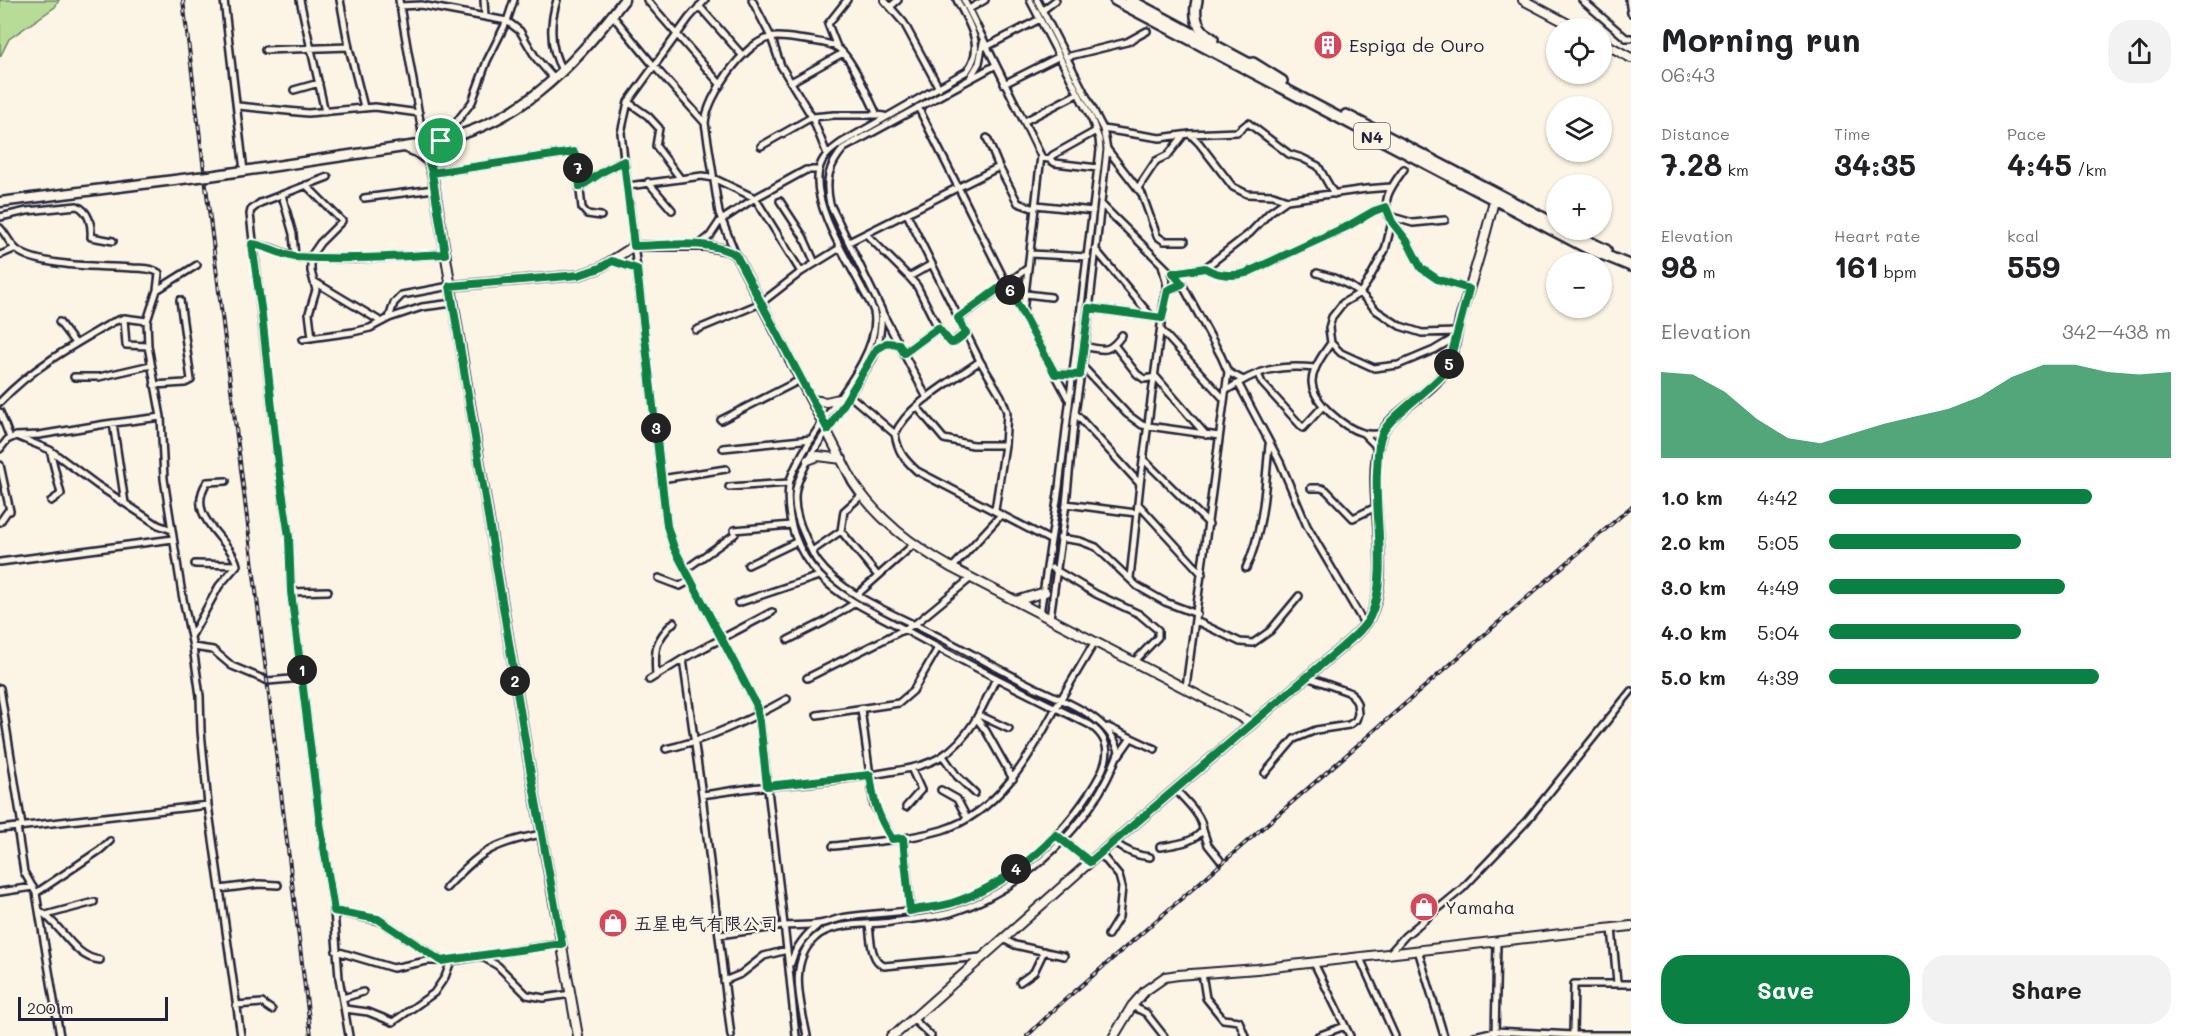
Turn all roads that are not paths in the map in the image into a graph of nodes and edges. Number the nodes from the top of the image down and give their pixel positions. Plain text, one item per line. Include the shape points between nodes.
1 (224, 0) edge
2 (300, 0) edge
3 (340, 0) edge
4 (484, 0) edge
5 (514, 0) edge
6 (557, 0) edge
7 (624, 0) edge
8 (647, 0) edge
9 (705, 0) edge
10 (752, 0) edge
11 (846, 0) edge
12 (884, 0) edge
13 (898, 0) edge
14 (957, 0) edge
15 (964, 0) edge
16 (985, 0) edge
17 (1030, 0) edge
18 (1037, 0) edge
19 (1056, 0) edge
20 (1115, 0) edge
21 (1130, 0) edge
22 (1197, 0) edge
23 (1523, 0) edge
24 (1582, 0) edge
25 (1629, 0) edge
26 (400, 3) edge
27 (699, 6) junction
28 (890, 7) junction
29 (969, 9) junction
30 (1043, 10) junction
31 (1631, 13) edge
32 (612, 15) junction
33 (485, 16) junction
34 (1557, 18) edge
35 (1040, 19) junction
36 (507, 21) junction
37 (1147, 31) dead end
38 (676, 36) junction
39 (771, 37) junction
40 (1631, 38) edge
41 (983, 40) junction
42 (349, 47) junction
43 (986, 47) junction
44 (838, 48) junction
45 (1612, 48) edge
46 (310, 49) junction
47 (265, 50) dead end
48 (843, 53) junction
49 (742, 55) junction
50 (1058, 57) junction
51 (1066, 57) junction
52 (1631, 58) edge
53 (996, 65) junction
54 (654, 66) junction
55 (563, 72) junction
56 (555, 80) junction
57 (1282, 81) junction
58 (791, 82) junction
59 (967, 82) junction
60 (319, 83) junction
61 (1004, 84) junction
62 (721, 85) junction
63 (939, 88) junction
64 (294, 90) dead end
65 (1077, 94) junction
66 (628, 102) junction
67 (238, 106) junction
68 (364, 107) junction
69 (918, 107) junction
70 (325, 112) junction
71 (419, 112) junction
72 (878, 115) junction
73 (886, 116) junction
74 (812, 117) junction
75 (1025, 121) junction
76 (705, 123) junction
77 (1100, 130) junction
78 (1187, 135) junction
79 (987, 138) dead end
80 (444, 140) junction
81 (424, 144) junction
82 (761, 146) dead end
83 (405, 147) junction
84 (1107, 149) junction
85 (827, 154) junction
86 (1041, 158) junction
87 (1049, 159) junction
88 (624, 161) junction
89 (430, 163) junction
90 (712, 167) junction
91 (999, 167) junction
92 (1098, 168) junction
93 (1404, 169) dead end
94 (819, 170) junction
95 (244, 171) junction
96 (432, 175) junction
97 (702, 176) junction
98 (328, 177) dead end
99 (680, 178) junction
100 (713, 178) junction
101 (648, 182) junction
102 (306, 185) junction
103 (628, 186) junction
104 (580, 187) junction
105 (959, 187) junction
106 (1391, 187) junction
107 (1138, 188) junction
108 (434, 189) junction
109 (1334, 194) junction
110 (282, 195) junction
111 (364, 198) dead end
112 (756, 198) junction
113 (1287, 200) junction
114 (1494, 200) junction
115 (780, 201) dead end
116 (0, 202) edge
117 (1101, 204) junction
118 (1036, 207) junction
119 (1386, 207) junction
120 (672, 210) dead end
121 (1093, 211) junction
122 (908, 214) junction
123 (601, 216) dead end
124 (1389, 216) junction
125 (0, 217) edge
126 (1546, 219) edge
127 (1445, 220) dead end
128 (720, 221) junction
129 (1392, 222) junction
130 (0, 228) edge
131 (866, 234) junction
132 (1587, 240) edge
133 (113, 242) dead end
134 (849, 242) junction
135 (1185, 242) dead end
136 (252, 244) junction
137 (699, 245) junction
138 (634, 246) junction
139 (840, 248) junction
140 (14, 249) junction
141 (1095, 249) junction
142 (445, 254) junction
143 (1031, 254) junction
144 (0, 255) edge
145 (736, 255) junction
146 (311, 256) junction
147 (295, 257) junction
148 (1088, 257) junction
149 (1631, 260) edge
150 (612, 261) junction
151 (815, 263) junction
152 (932, 264) junction
153 (198, 265) dead end
154 (1162, 265) junction
155 (1631, 266) edge
156 (1028, 268) junction
157 (1205, 268) junction
158 (637, 269) junction
159 (801, 272) junction
160 (1173, 273) junction
161 (1317, 273) dead end
162 (909, 278) junction
163 (315, 282) junction
164 (1006, 283) junction
165 (1182, 284) junction
166 (450, 286) junction
167 (1469, 289) junction
168 (158, 290) junction
169 (1168, 290) junction
170 (1360, 293) junction
171 (1026, 294) junction
172 (1051, 297) dead end
173 (180, 300) dead end
174 (453, 303) junction
175 (761, 303) junction
176 (1089, 308) junction
177 (882, 311) junction
178 (1023, 312) junction
179 (1150, 315) junction
180 (124, 318) junction
181 (389, 318) junction
182 (958, 318) junction
183 (1162, 318) junction
184 (147, 321) junction
185 (380, 321) junction
186 (59, 322) dead end
187 (938, 328) junction
188 (696, 330) dead end
189 (1161, 330) junction
190 (966, 333) junction
191 (1122, 335) dead end
192 (1456, 335) junction
193 (312, 338) junction
194 (303, 339) dead end
195 (75, 344) junction
196 (899, 344) junction
197 (1331, 344) junction
198 (1076, 345) junction
199 (148, 346) junction
200 (1085, 346) junction
201 (1115, 346) junction
202 (877, 349) junction
203 (904, 353) junction
204 (980, 362) junction
205 (151, 364) junction
206 (1082, 366) junction
207 (1315, 368) junction
208 (1228, 372) junction
209 (1055, 374) junction
210 (1072, 374) junction
211 (1258, 374) junction
212 (1080, 375) junction
213 (74, 377) dead end
214 (1156, 377) junction
215 (800, 380) junction
216 (1240, 382) junction
217 (154, 385) junction
218 (1227, 390) junction
219 (849, 395) junction
220 (839, 399) junction
221 (927, 399) junction
222 (1069, 399) junction
223 (1224, 399) junction
224 (811, 400) junction
225 (0, 402) edge
226 (1076, 406) junction
227 (1323, 406) junction
228 (917, 407) junction
229 (0, 412) edge
230 (1075, 413) junction
231 (161, 417) junction
232 (721, 420) dead end
233 (823, 421) junction
234 (113, 423) junction
235 (1148, 427) junction
236 (828, 430) junction
237 (895, 434) junction
238 (1364, 434) junction
239 (1382, 434) junction
240 (1206, 435) junction
241 (1220, 436) junction
242 (13, 437) junction
243 (812, 439) junction
244 (1270, 444) junction
245 (1005, 445) junction
246 (723, 448) dead end
247 (0, 449) edge
248 (1378, 449) junction
249 (50, 450) junction
250 (842, 459) junction
251 (808, 460) junction
252 (1144, 460) junction
253 (0, 465) edge
254 (726, 469) dead end
255 (662, 479) junction
256 (226, 481) dead end
257 (789, 483) junction
258 (1140, 484) junction
259 (729, 487) dead end
260 (1311, 488) dead end
261 (862, 495) junction
262 (51, 501) dead end
263 (125, 503) junction
264 (1066, 504) junction
265 (1137, 504) junction
266 (1376, 507) junction
267 (995, 510) junction
268 (1136, 513) junction
269 (1001, 515) junction
270 (0, 522) edge
271 (1209, 524) junction
272 (791, 525) junction
273 (172, 530) junction
274 (842, 531) junction
275 (1060, 538) junction
276 (173, 539) junction
277 (1050, 540) junction
278 (796, 542) junction
279 (913, 545) junction
280 (812, 551) junction
281 (0, 562) edge
282 (195, 564) dead end
283 (237, 565) junction
284 (748, 565) dead end
285 (1047, 567) junction
286 (952, 568) junction
287 (1055, 568) junction
288 (1246, 568) dead end
289 (686, 569) junction
290 (1202, 574) junction
291 (819, 576) junction
292 (878, 576) junction
293 (659, 578) dead end
294 (971, 578) junction
295 (1130, 578) junction
296 (692, 580) junction
297 (328, 591) dead end
298 (291, 592) junction
299 (1045, 592) junction
300 (858, 594) junction
301 (1299, 596) dead end
302 (1016, 601) junction
303 (738, 603) dead end
304 (855, 603) junction
305 (772, 612) dead end
306 (1040, 614) junction
307 (1197, 614) junction
308 (1050, 618) junction
309 (1196, 621) junction
310 (674, 622) dead end
311 (915, 624) junction
312 (1365, 625) junction
313 (903, 629) junction
314 (191, 636) junction
315 (722, 639) junction
316 (788, 640) dead end
317 (1094, 643) junction
318 (194, 647) junction
319 (938, 648) junction
320 (971, 654) junction
321 (683, 659) junction
322 (1134, 662) junction
323 (967, 663) junction
324 (656, 675) junction
325 (1307, 677) junction
326 (302, 678) junction
327 (807, 678) dead end
328 (996, 678) junction
329 (649, 680) dead end
330 (1186, 687) junction
331 (0, 688) edge
332 (1631, 691) edge
333 (787, 699) dead end
334 (1061, 699) junction
335 (1056, 708) junction
336 (861, 709) junction
337 (1, 710) edge
338 (758, 715) junction
339 (817, 715) dead end
340 (978, 717) junction
341 (1252, 723) junction
342 (1105, 726) junction
343 (1009, 729) dead end
344 (1131, 738) junction
345 (694, 743) junction
346 (666, 749) dead end
347 (1155, 749) dead end
348 (943, 756) junction
349 (1115, 761) junction
350 (911, 768) junction
351 (1265, 773) dead end
352 (870, 775) junction
353 (1013, 779) junction
354 (1099, 784) junction
355 (767, 786) junction
356 (1175, 789) junction
357 (941, 790) dead end
358 (975, 793) dead end
359 (702, 795) junction
360 (208, 805) junction
361 (906, 807) dead end
362 (967, 818) junction
363 (19, 826) junction
364 (0, 830) edge
365 (1203, 830) junction
366 (542, 834) junction
367 (1056, 835) junction
368 (903, 838) junction
369 (892, 839) junction
370 (1063, 840) junction
371 (110, 841) dead end
372 (1114, 842) junction
373 (833, 846) dead end
374 (1160, 847) dead end
375 (1100, 853) junction
376 (1150, 857) dead end
377 (1220, 860) dead end
378 (1090, 862) junction
379 (278, 885) dead end
380 (446, 888) dead end
381 (220, 889) junction
382 (35, 890) junction
383 (0, 892) edge
384 (94, 902) dead end
385 (40, 911) junction
386 (334, 911) junction
387 (910, 911) junction
388 (46, 915) junction
389 (841, 918) junction
390 (912, 919) junction
391 (820, 924) junction
392 (868, 925) junction
393 (784, 926) junction
394 (842, 926) junction
395 (1631, 926) edge
396 (1612, 928) junction
397 (719, 935) junction
398 (1108, 935) dead end
399 (1002, 938) junction
400 (1497, 943) junction
401 (562, 944) junction
402 (788, 950) junction
403 (1418, 950) junction
404 (336, 951) junction
405 (1044, 951) junction
406 (1389, 954) junction
407 (481, 956) junction
408 (1064, 956) dead end
409 (981, 957) junction
410 (1360, 958) junction
411 (100, 960) dead end
412 (441, 961) junction
413 (451, 961) junction
414 (1314, 963) junction
415 (789, 967) junction
416 (1202, 973) junction
417 (724, 981) junction
418 (1020, 982) dead end
419 (1617, 983) junction
420 (1631, 984) edge
421 (363, 992) dead end
422 (571, 994) junction
423 (343, 998) junction
424 (236, 1005) junction
425 (1132, 1006) junction
426 (802, 1007) junction
427 (345, 1009) junction
428 (793, 1009) junction
429 (272, 1010) dead end
430 (913, 1019) junction
431 (1345, 1026) junction
432 (1495, 1033) edge
433 (1559, 1035) edge
434 (1573, 1035) edge
435 (1631, 1035) edge
436 (60, 1036) edge
437 (241, 1036) edge
438 (349, 1036) edge
439 (578, 1036) edge
440 (731, 1036) edge
441 (796, 1036) edge
442 (807, 1036) edge
443 (891, 1036) edge
444 (931, 1036) edge
445 (1114, 1036) edge
446 (1164, 1036) edge
447 (1245, 1036) edge
448 (1318, 1036) edge
449 (1350, 1036) edge
450 (1395, 1036) edge
451 (1444, 1036) edge
452 (1474, 1036) edge

1 - 67 street
2 - 46 street
3 - 42 street
4 - 33 street
5 - 36 street
6 - 55 street via 552,40
7 - 32 main road
8 - 38 street
9 - 27 street
10 - 39 street
11 - 44 street via 828,24
12 - 28 street
13 - 28 street
14 - 63 street via 975,37 975,58 967,71
15 - 29 street
16 - 29 street
17 - 35 street
18 - 30 street
19 - 30 street
20 - 114 highway, N4
21 - 57 highway, N4
22 - 57 highway via 1194,15 1205,33
23 - 34 street
24 - 40 street via 1626,38
25 - 31 street
26 - 33 street
26 - 71 street
27 - 38 street
27 - 49 street
28 - 63 street via 904,23
29 - 41 street
30 - 51 street
32 - 54 street
32 - 55 main road
33 - 36 street
35 - 43 street
35 - 50 street
36 - 56 street via 520,31
36 - 80 street via 472,102
37 - 51 street via 1127,42
38 - 54 street
38 - 62 street
39 - 44 street via 827,43
39 - 49 street
39 - 58 street
41 - 43 street
41 - 59 street via 979,63
42 - 46 street
42 - 68 street
43 - 53 street
44 - 48 street
45 - 52 street
46 - 47 street
46 - 60 street
48 - 58 street
48 - 72 street
49 - 62 street
50 - 61 street
50 - 65 street
51 - 77 street
53 - 59 street
53 - 61 street
54 - 66 street
54 - 76 street
55 - 56 main road
56 - 80 main road via 500,117
57 - 126 highway, N4
58 - 74 street
59 - 69 street
60 - 64 street
60 - 70 street
61 - 75 street
62 - 76 street via 710,99
63 - 73 street
65 - 75 street
65 - 77 street
66 - 88 street via 621,133
66 - 99 street via 659,128 656,146
67 - 70 street
67 - 95 street
68 - 70 street
68 - 71 street
69 - 105 street
69 - 134 street via 844,148 832,164 827,175 828,196
71 - 81 street
72 - 73 street
72 - 74 street
73 - 85 street
74 - 82 street
74 - 85 street
75 - 86 street
76 - 90 street
77 - 78 street via 1160,138
77 - 84 street
77 - 87 street
77 - 92 street
78 - 107 street via 1156,162
78 - 109 street via 1237,132 1248,123 1289,154 1318,166
78 - 113 street via 1233,187 1247,194
79 - 91 street
80 - 81 main road
80 - 89 main road
81 - 83 main road
81 - 89 street
83 - 89 main road
83 - 95 main road
84 - 107 street
84 - 117 street
85 - 94 street
86 - 87 street
86 - 118 street
87 - 92 street
88 - 103 street
88 - 104 street
89 - 96 street
90 - 97 street
90 - 100 street
91 - 105 street
91 - 118 street via 1018,203
92 - 121 street
93 - 106 street
94 - 112 street via 806,170
94 - 139 street via 823,207
95 - 116 main road, bridge
96 - 104 street via 574,152
96 - 108 street
97 - 99 street
97 - 100 street
98 - 102 street
99 - 101 street
100 - 112 street
100 - 128 street
101 - 103 street
101 - 120 street
102 - 110 street
102 - 146 street via 342,221
103 - 138 street
104 - 123 street via 584,211
105 - 122 street
105 - 164 street
106 - 109 street
106 - 119 street
107 - 135 street via 1157,236 1164,241
108 - 111 street
108 - 142 street
109 - 113 street
110 - 136 street via 251,210
110 - 147 street
112 - 128 street
112 - 159 street
113 - 157 street
114 - 155 highway, N4
114 - 167 street
115 - 151 street
117 - 141 street
117 - 154 street
118 - 121 street
118 - 143 street
119 - 124 street
119 - 157 street via 1246,273 1232,275
121 - 148 street
122 - 131 street
122 - 152 street
124 - 127 street via 1413,223
124 - 129 street
125 - 133 street via 76,206 82,208 91,223 91,237
128 - 137 street
128 - 145 street
129 - 167 street via 1421,268 1437,279
129 - 170 street via 1385,250
130 - 140 street
131 - 134 street
131 - 162 street
132 - 149 highway
134 - 177 street
136 - 147 street
136 - 298 street via 289,537
137 - 138 street
137 - 145 street
138 - 150 street
138 - 158 street
139 - 151 street
139 - 220 street via 874,312 874,325 866,354
140 - 144 street
140 - 168 street via 53,263 156,270
141 - 176 street
141 - 179 street
142 - 146 street via 355,259
142 - 166 street
143 - 148 street
143 - 156 street
145 - 175 street
146 - 147 street
146 - 163 street
148 - 198 street
150 - 158 street
150 - 166 street via 579,275
151 - 159 street
152 - 162 street
152 - 182 street
153 - 168 street
154 - 160 street
154 - 169 street
156 - 164 street
156 - 171 street
157 - 160 street
158 - 255 street
159 - 175 street
160 - 165 street
161 - 170 street
162 - 187 street
163 - 185 street
163 - 193 street via 316,295 309,313
164 - 178 street
164 - 182 street
165 - 169 street
165 - 208 street
166 - 174 street
166 - 181 street via 402,295
167 - 192 street
168 - 184 street
169 - 183 street
170 - 192 street via 1377,311 1400,326 1422,333
170 - 197 street via 1343,303 1332,317
171 - 172 street
171 - 178 street
173 - 217 street via 190,380
174 - 181 street
174 - 366 street
175 - 188 street
175 - 215 street
176 - 179 street
176 - 200 street
177 - 196 street
177 - 202 street
178 - 209 street
179 - 183 street
180 - 184 street
180 - 195 street
180 - 199 street via 126,345
181 - 185 street
182 - 190 street
183 - 189 street
184 - 199 street
185 - 193 street via 370,328
186 - 195 street
187 - 190 street via 951,343
187 - 203 street
189 - 214 street
189 - 223 street
190 - 204 street
191 - 201 street
192 - 197 street via 1434,350 1398,364 1374,368
192 - 239 street via 1444,373
193 - 194 street
195 - 225 street via 23,380
196 - 202 street via 887,343
196 - 203 street
197 - 207 street
198 - 200 street
198 - 210 street
199 - 205 street
200 - 201 street via 1105,350
200 - 206 street
201 - 214 street via 1137,374 1144,379
202 - 219 street
203 - 221 street
204 - 221 street
204 - 245 street via 1007,412
205 - 213 street via 99,377
205 - 217 street
206 - 212 street
206 - 235 street via 1127,414
207 - 211 street via 1284,366
207 - 227 street via 1313,388
208 - 216 street
208 - 218 street
209 - 210 street
209 - 222 street
210 - 212 street
210 - 222 street
211 - 216 street
211 - 227 street via 1303,428
212 - 226 street
214 - 235 street
214 - 240 street
215 - 224 street
215 - 232 street
216 - 218 street
216 - 244 street
217 - 231 street
218 - 223 street
219 - 236 street
219 - 237 street
220 - 224 street
220 - 233 street
221 - 228 street
222 - 226 street
222 - 277 street
223 - 241 street
224 - 233 street
226 - 230 street
227 - 238 street
228 - 237 street
228 - 245 street via 944,439 973,445
229 - 242 street
230 - 258 street
230 - 264 street
231 - 234 street
231 - 273 street via 164,479
233 - 236 street
233 - 243 street
234 - 242 street
234 - 263 street
235 - 240 street
235 - 252 street
236 - 250 street
236 - 251 street
237 - 267 street via 897,450 917,471
238 - 239 street
238 - 248 street
239 - 248 street
240 - 241 street
241 - 271 street
242 - 247 street
242 - 249 street
243 - 246 street
243 - 257 street
244 - 288 street via 1255,550
244 - 312 street via 1306,526
245 - 267 street
248 - 266 street
249 - 262 street via 61,494
249 - 263 street
250 - 251 street via 818,456
250 - 261 street
251 - 280 street via 795,494 800,526
252 - 258 street
252 - 271 street
253 - 270 street via 8,512
254 - 255 street
255 - 289 street via 670,537
256 - 283 street via 207,482 201,508
257 - 259 street
257 - 272 street
258 - 265 street
260 - 266 street via 1326,490 1353,518
261 - 274 street via 844,511
261 - 279 street
263 - 273 street
264 - 268 street
264 - 275 street
265 - 268 street
265 - 290 street
266 - 312 street via 1379,583
267 - 269 street
268 - 295 street
269 - 277 street
269 - 286 street
271 - 290 street
272 - 278 street
272 - 289 street via 734,532
273 - 276 street
274 - 280 street
274 - 292 street
275 - 287 street
275 - 295 street via 1096,547
276 - 281 street
276 - 314 street
277 - 285 street
278 - 284 street
278 - 291 street
279 - 286 street
279 - 292 street
280 - 300 street via 839,584
282 - 283 street
283 - 314 street via 219,586
285 - 287 street
285 - 299 street
286 - 294 street
287 - 308 street
287 - 322 street via 1096,594 1147,618 1158,630 1158,638
289 - 296 street
290 - 307 street
291 - 303 street
291 - 304 street
292 - 300 street
293 - 296 street via 680,586
294 - 302 street
294 - 311 street
295 - 307 street via 1151,595
296 - 315 street
297 - 298 street
298 - 326 street
299 - 302 street
299 - 306 street
300 - 311 street
301 - 309 street via 1270,631 1253,643 1240,642
302 - 306 street
304 - 313 street
304 - 316 street
305 - 315 street
306 - 308 street
307 - 309 street
308 - 317 street
309 - 330 street
310 - 324 street via 658,639
311 - 313 street
311 - 320 street
312 - 325 street
313 - 319 street
313 - 327 street
314 - 318 street
315 - 321 street
315 - 338 street
317 - 322 street
317 - 334 street
318 - 326 street via 213,650 232,666 268,681
318 - 360 street
319 - 323 street
319 - 336 street via 906,698
320 - 323 street
320 - 334 street
321 - 324 street
321 - 345 street
322 - 330 street
323 - 328 street
324 - 329 street
325 - 341 street
325 - 351 street via 1351,693 1357,703 1356,720 1294,740
326 - 386 street
328 - 335 street
328 - 340 street
330 - 341 street
331 - 337 street
332 - 406 street via 1525,823 1462,889
333 - 338 street
334 - 335 street
334 - 342 street
335 - 353 street
335 - 354 street via 1090,724 1106,741 1108,755
336 - 339 street
336 - 352 street
337 - 363 street
338 - 345 street
338 - 355 street
340 - 343 street
340 - 348 street
340 - 353 street
341 - 356 street
342 - 344 street
342 - 349 street via 1119,751
344 - 347 street
344 - 349 street
345 - 346 street
345 - 359 street
348 - 350 street
348 - 358 street
349 - 354 street
350 - 352 street
350 - 361 street via 921,790
352 - 355 street
352 - 369 street via 874,805
353 - 362 street
354 - 367 street
354 - 370 street via 1078,823
355 - 359 street
355 - 393 street
356 - 365 street via 1197,815
356 - 372 street
357 - 362 street via 957,799
359 - 397 street
360 - 363 street
360 - 381 street
362 - 368 street via 943,829
363 - 364 street
363 - 382 street via 24,872
365 - 374 street via 1185,843
365 - 377 street via 1208,845
366 - 380 street via 510,840 488,850
366 - 401 street
367 - 370 street
367 - 387 street via 1036,856 990,887 951,903
368 - 369 street
368 - 387 street
369 - 373 street
370 - 378 street
370 - 390 street via 1037,864 984,899 949,913
371 - 382 street
372 - 375 street
372 - 376 street
375 - 378 street
375 - 398 street via 1119,876 1122,887 1119,917
378 - 399 street
379 - 381 street
381 - 424 street
382 - 383 street
382 - 385 street
384 - 388 street
385 - 388 street
385 - 436 street
386 - 404 street
386 - 412 street via 378,919
387 - 389 street
387 - 390 street
388 - 411 street via 80,951
389 - 391 street
389 - 394 street
390 - 392 street
391 - 393 street
391 - 415 street via 799,945
392 - 394 street
392 - 409 street via 874,958 884,966
393 - 397 street
393 - 402 street
394 - 426 street via 816,936 801,962 798,984
395 - 396 street
396 - 400 street
396 - 419 street
397 - 417 street
399 - 405 street
399 - 409 street
400 - 403 street
400 - 432 street
401 - 407 street
401 - 422 street
402 - 415 street
402 - 417 street via 768,954
403 - 406 street
403 - 451 street
404 - 412 street via 393,968
404 - 423 street
405 - 408 street
405 - 418 street via 1034,972
406 - 410 street
407 - 413 street
407 - 422 street via 498,966 527,995 544,998
409 - 430 street
410 - 414 street
410 - 450 street
412 - 413 street
413 - 427 street via 438,988 393,1022 368,1012
414 - 416 street
414 - 431 street
415 - 428 street
416 - 425 street via 1165,977 1150,986
416 - 447 street via 1206,998 1222,1019 1239,1021
417 - 440 street
419 - 420 street
419 - 434 street via 1574,984
421 - 423 street
422 - 439 street
423 - 427 street
424 - 429 street via 262,1003
424 - 437 street
425 - 445 street
425 - 446 street via 1146,1013
426 - 428 street
426 - 442 street
427 - 438 street
428 - 441 street
430 - 443 street
430 - 444 street
431 - 448 street
431 - 449 street
432 - 433 street
432 - 452 street
433 - 434 street
434 - 435 street

